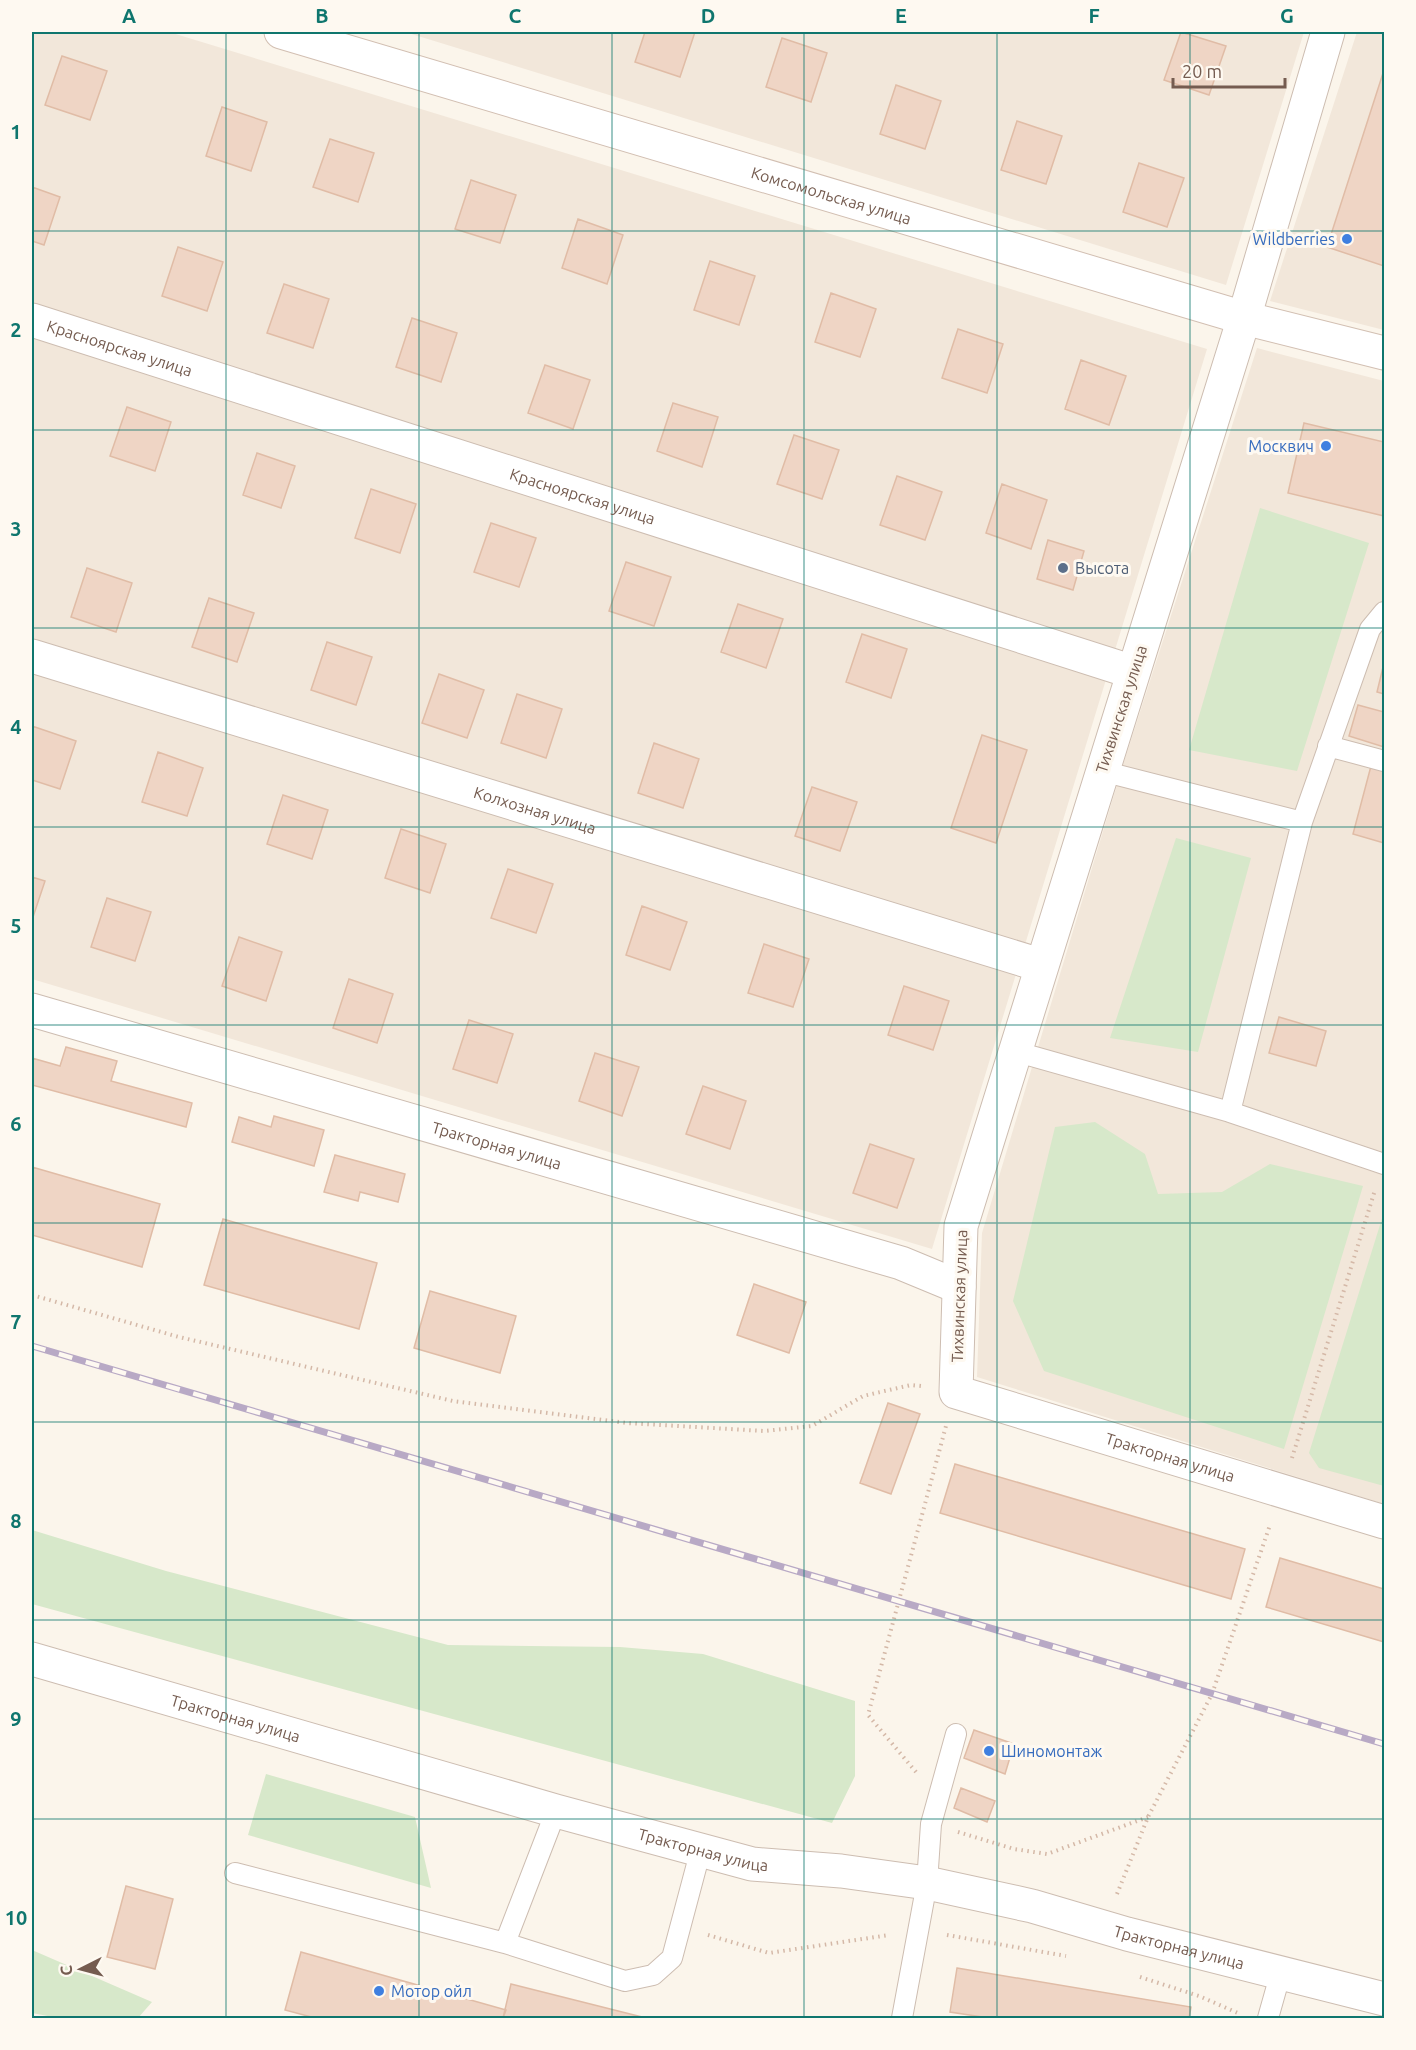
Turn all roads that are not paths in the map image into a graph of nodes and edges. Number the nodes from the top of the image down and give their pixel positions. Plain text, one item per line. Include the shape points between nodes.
1 (280, 32) edge
2 (1328, 32) edge
3 (1244, 318) junction
4 (32, 320) edge
5 (1384, 353) edge
6 (1384, 612) edge
7 (32, 656) edge
8 (1133, 672) junction
9 (1328, 746) junction
10 (1384, 761) edge
11 (1102, 771) junction
12 (1302, 822) junction
13 (1040, 964) junction
14 (32, 1010) edge
15 (1014, 1051) junction
16 (1230, 1112) junction
17 (1384, 1163) edge
18 (959, 1287) junction
19 (956, 1392) joint
20 (1384, 1522) edge
21 (32, 1659) edge
22 (956, 1734) dead end
23 (556, 1810) junction
24 (701, 1850) junction
25 (235, 1873) dead end
26 (927, 1883) junction
27 (505, 1943) junction
28 (1281, 1972) junction
29 (1384, 1999) edge
30 (902, 2019) edge
31 (1268, 2019) edge

1 - 3 street, Комсомольская улица
2 - 3 street, Тихвинская улица
3 - 5 street, Комсомольская улица
3 - 8 street, Тихвинская улица
4 - 8 street, Красноярская улица
6 - 9 lane via 1370,629
7 - 13 street, Колхозная улица
8 - 11 street, Тихвинская улица
9 - 10 lane
9 - 12 lane
11 - 12 lane
11 - 13 street, Тихвинская улица
12 - 16 lane
13 - 15 street, Тихвинская улица
14 - 18 street, Тракторная улица via 901,1263
15 - 16 lane
15 - 18 street, Тихвинская улица via 961,1226
16 - 17 lane
18 - 19 street, Тихвинская улица
19 - 20 street, Тракторная улица
21 - 23 street, Тракторная улица
22 - 26 lane via 931,1824
23 - 24 street, Тракторная улица
23 - 27 lane
24 - 26 street, Тракторная улица via 752,1864
24 - 27 lane via 672,1958 653,1975 625,1981
25 - 27 lane
26 - 28 street, Тракторная улица via 1032,1906
26 - 30 lane
28 - 29 street, Тракторная улица
28 - 31 lane

